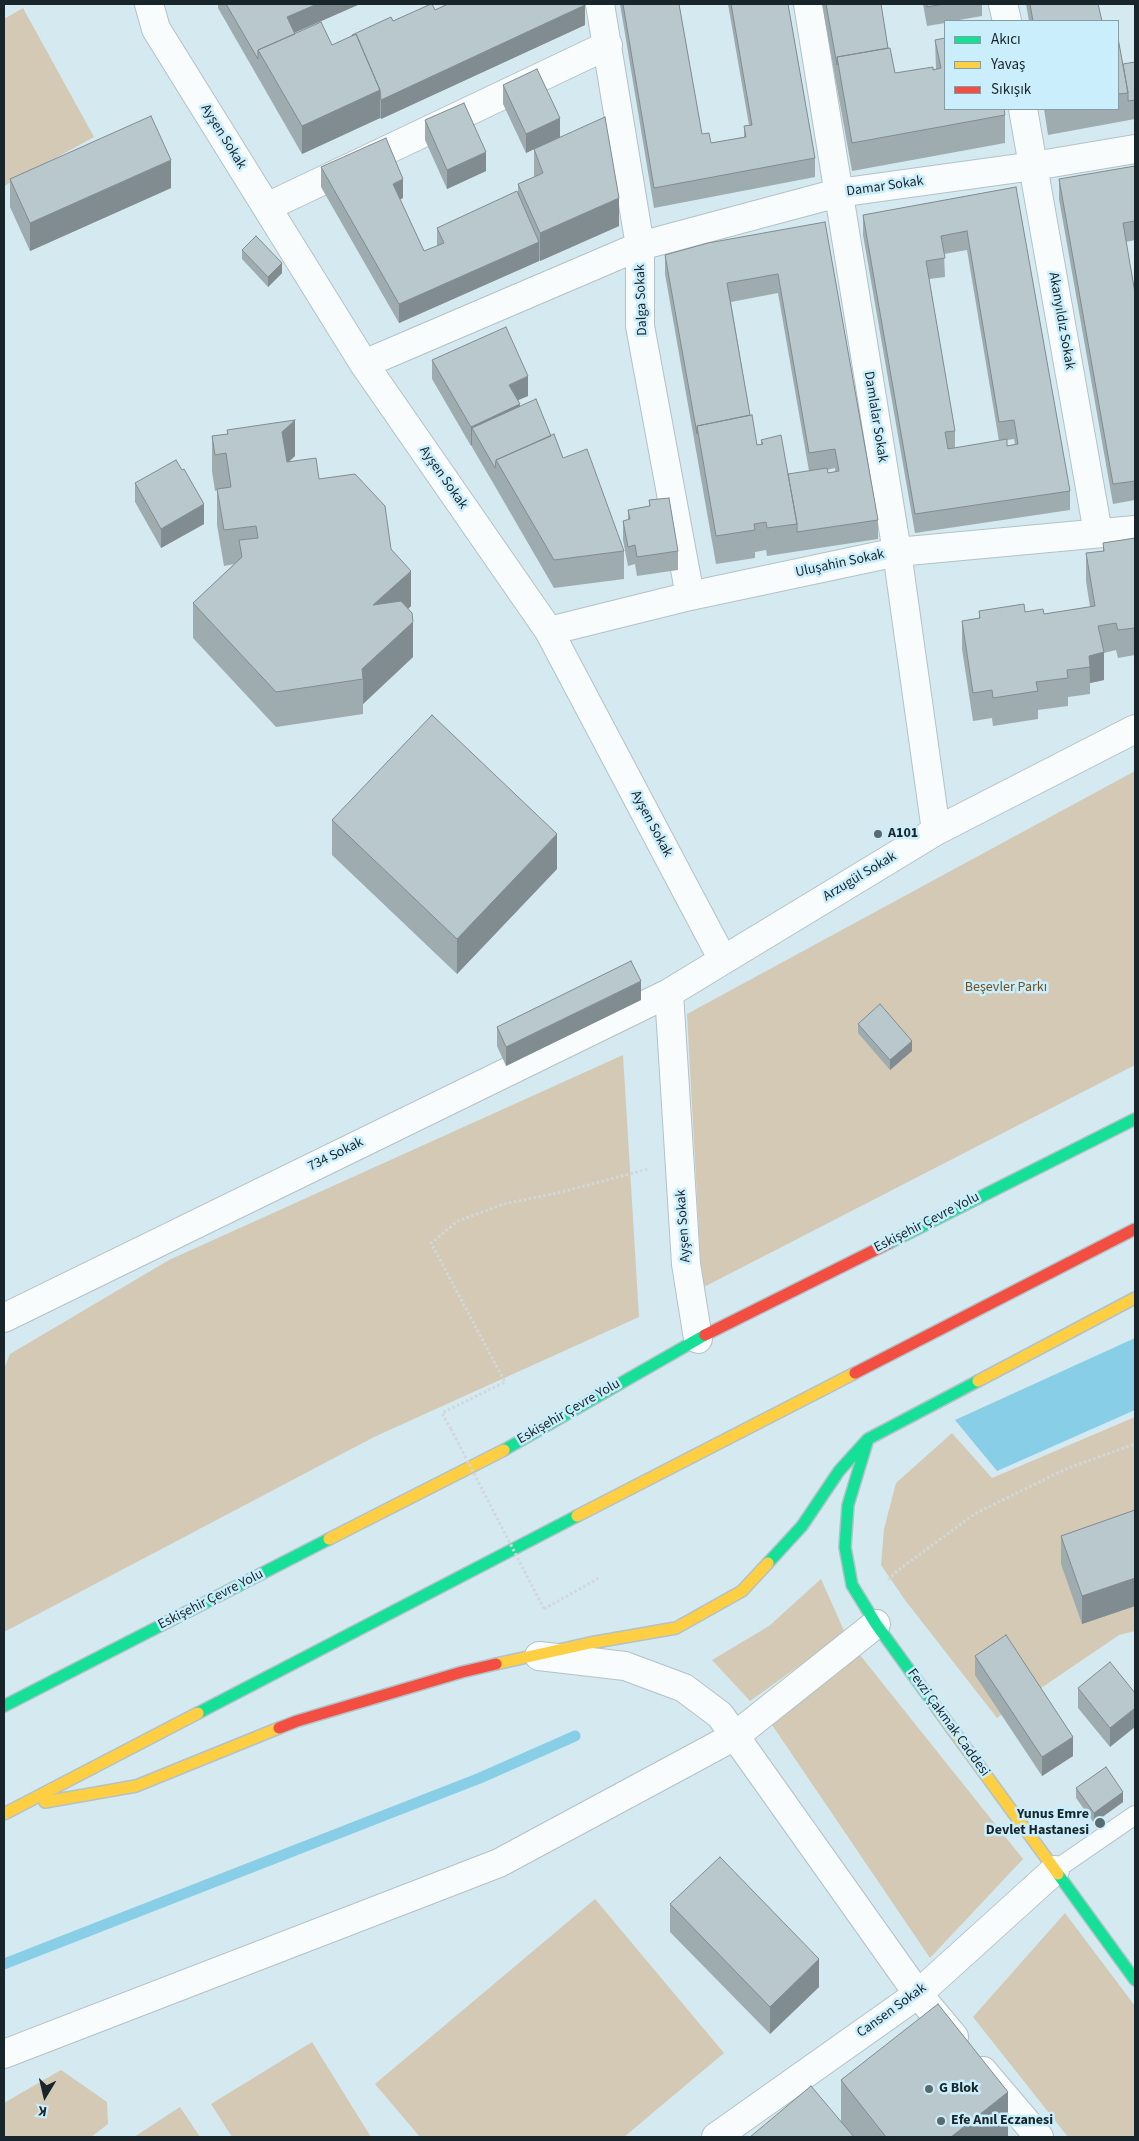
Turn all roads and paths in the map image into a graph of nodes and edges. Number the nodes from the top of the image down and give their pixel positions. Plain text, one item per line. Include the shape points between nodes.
1 (149, 4) edge
2 (600, 4) edge
3 (808, 4) edge
4 (1004, 4) edge
5 (1007, 20) edge
6 (608, 45) junction
7 (1023, 110) edge
8 (1135, 149) edge
9 (1034, 166) junction
10 (838, 194) junction
11 (267, 207) junction
12 (640, 246) junction
13 (364, 364) junction
14 (1135, 530) edge
15 (1098, 533) junction
16 (897, 552) junction
17 (690, 596) junction
18 (549, 631) junction
19 (1135, 729) edge
20 (936, 831) junction
21 (723, 960) junction
22 (669, 993) junction
23 (1135, 1119) edge
24 (680, 1160) junction
25 (1135, 1229) edge
26 (1135, 1298) edge
27 (4, 1318) edge
28 (698, 1339) junction
29 (868, 1440) junction
30 (1135, 1444) edge
31 (599, 1578) dead end
32 (870, 1615) junction
33 (535, 1656) junction
34 (4, 1706) edge
35 (735, 1736) junction
36 (19, 1806) junction
37 (4, 1814) edge
38 (1133, 1821) edge
39 (1056, 1870) junction
40 (1135, 1980) edge
41 (918, 1994) junction
42 (4, 2054) edge
43 (716, 2137) edge
44 (1039, 2137) edge

1 - 11 street, Ayşen Sokak via 156,29
2 - 6 street, Dalga Sokak
3 - 10 street, Damlalar Sokak
4 - 5 street
6 - 11 street
6 - 12 street, Dalga Sokak
7 - 9 street, Akanyıldız Sokak
8 - 9 street, Damar Sokak
9 - 10 street, Damar Sokak
9 - 15 street, Akanyıldız Sokak
10 - 12 street, Damar Sokak
10 - 16 street, Damlalar Sokak
11 - 13 street, Ayşen Sokak
12 - 13 street, Damar Sokak
12 - 17 street, Dalga Sokak via 640,326
13 - 18 street, Ayşen Sokak
14 - 15 street, Uluşahin Sokak
15 - 16 street, Uluşahin Sokak
16 - 17 street, Uluşahin Sokak
16 - 20 street, Damlalar Sokak
17 - 18 street, Uluşahin Sokak
18 - 21 street, Ayşen Sokak
19 - 20 street, Arzugül Sokak
20 - 21 street, Arzugül Sokak
21 - 22 street, Arzugül Sokak
22 - 24 street, Ayşen Sokak
22 - 27 street, 734 Sokak
23 - 28 main road, Eskişehir Çevre Yolu
24 - 28 street, Ayşen Sokak via 686,1264
24 - 31 path, bridge via 504,1204 458,1221 431,1243 505,1382 442,1413 544,1609
25 - 36 main road
26 - 29 main road
28 - 34 main road, Eskişehir Çevre Yolu via 501,1451
29 - 32 main road, Fevzi Çakmak Caddesi via 848,1505 845,1547 852,1585
29 - 33 main road via 839,1471 802,1526 742,1591 676,1628
30 - 32 path via 1068,1468 976,1513 897,1571
32 - 35 street
32 - 39 main road, Fevzi Çakmak Caddesi
33 - 35 street via 625,1666 684,1688 720,1715
33 - 36 main road via 462,1672 296,1721 136,1786
35 - 41 street
35 - 42 street via 500,1863
36 - 37 main road
38 - 39 lane
39 - 40 main road, Fevzi Çakmak Caddesi
39 - 41 street, Cansen Sokak
41 - 43 street, Cansen Sokak
41 - 44 street

